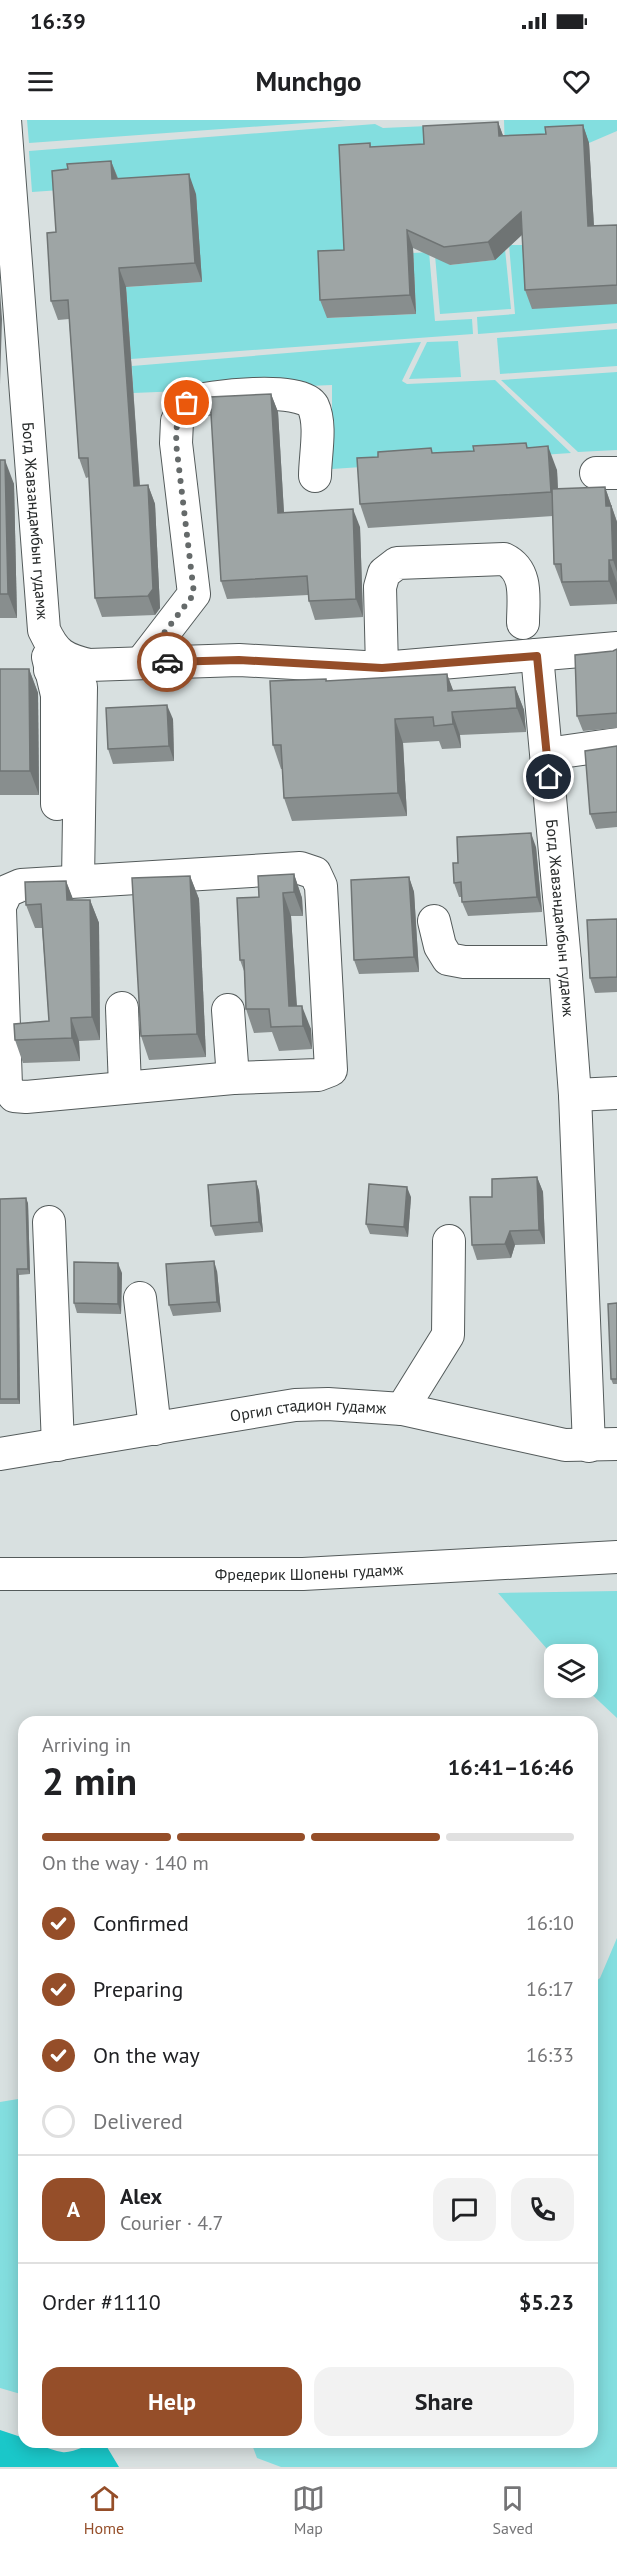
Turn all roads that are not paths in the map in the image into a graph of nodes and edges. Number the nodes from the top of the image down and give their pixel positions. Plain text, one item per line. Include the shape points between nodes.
1 (5, 120) edge
2 (315, 476) dead end
3 (523, 623) dead end
4 (44, 630) junction
5 (617, 648) edge
6 (537, 656) junction
7 (141, 663) junction
8 (382, 668) junction
9 (50, 670) junction
10 (617, 744) edge
11 (548, 754) junction
12 (57, 810) dead end
13 (78, 881) junction
14 (0, 908) edge
15 (434, 921) dead end
16 (565, 962) junction
17 (122, 1008) dead end
18 (228, 1010) dead end
19 (233, 1078) junction
20 (125, 1087) junction
21 (617, 1093) edge
22 (575, 1095) junction
23 (50, 1222) dead end
24 (449, 1241) dead end
25 (140, 1298) dead end
26 (402, 1409) junction
27 (155, 1429) junction
28 (58, 1445) junction
29 (603, 1445) edge
30 (0, 1454) edge
31 (617, 1557) edge
32 (0, 1574) edge

1 - 4 street, Богд Жавзандамбын гудамж
2 - 7 street via 317,418 312,403 301,396 203,398 187,403 177,421 176,443 194,594
3 - 8 street via 521,575 512,562 497,559 397,563 384,573 380,587
4 - 7 street, Богд Жавзандамбын гудамж via 52,647 74,661 89,665
4 - 9 street
5 - 6 street
6 - 8 street, Богд Жавзандамбын гудамж
6 - 11 street, Богд Жавзандамбын гудамж
7 - 8 street, Богд Жавзандамбын гудамж via 239,660
9 - 12 street via 57,695
9 - 13 street via 81,687
10 - 11 street
11 - 16 street, Богд Жавзандамбын гудамж
13 - 14 street via 21,885 7,891
13 - 19 street via 300,868 315,873 321,886 331,1070 318,1075
14 - 20 street via 6,1086 14,1096 26,1097
15 - 16 street via 440,946 448,959
16 - 22 street, Богд Жавзандамбын гудамж
17 - 20 street
18 - 19 street
19 - 20 street
21 - 22 street
22 - 29 street, Богд Жавзандамбын гудамж
23 - 28 street
24 - 26 street via 448,1335
25 - 27 street
26 - 27 street, Оргил стадион гудамж via 295,1405
26 - 29 street, Оргил стадион гудамж via 565,1445
27 - 28 street, Оргил стадион гудамж
28 - 30 street, Оргил стадион гудамж
31 - 32 street, Фредерик Шопены гудамж via 303,1574

